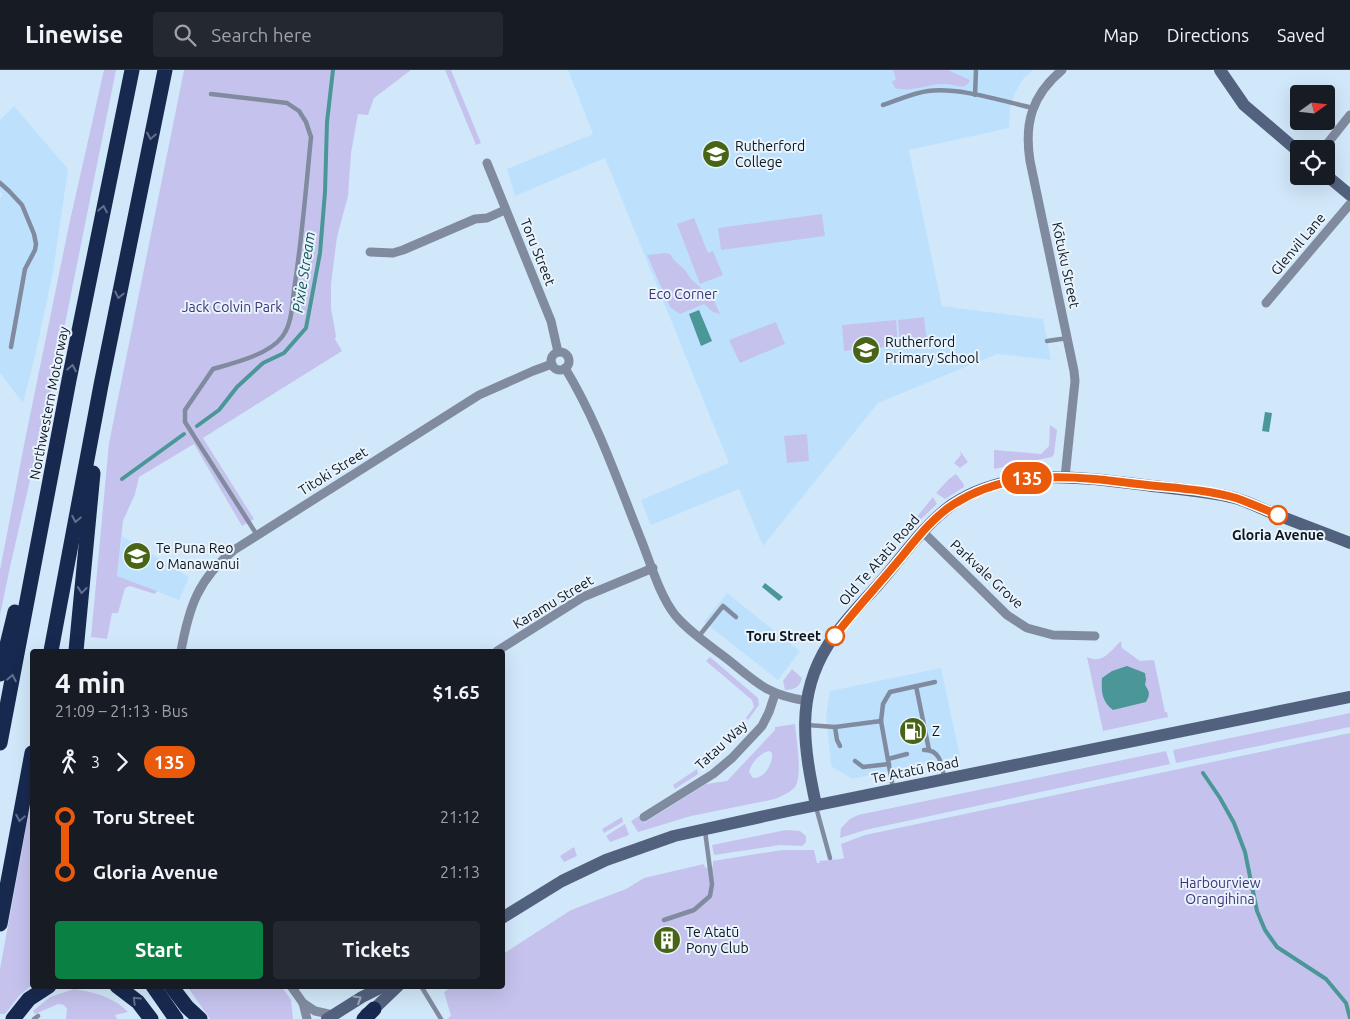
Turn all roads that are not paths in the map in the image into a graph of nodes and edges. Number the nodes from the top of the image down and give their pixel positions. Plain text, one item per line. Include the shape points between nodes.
1 (132, 70) edge
2 (165, 70) edge
3 (976, 70) edge
4 (1062, 70) edge
5 (1220, 70) edge
6 (212, 94) dead end
7 (975, 95) junction
8 (883, 105) dead end
9 (1033, 108) junction
10 (1350, 116) edge
11 (1330, 140) edge
12 (1290, 144) edge
13 (487, 163) dead end
14 (1335, 182) edge
15 (0, 183) edge
16 (1350, 195) edge
17 (1350, 204) edge
18 (505, 210) junction
19 (370, 252) dead end
20 (1266, 303) dead end
21 (1068, 338) junction
22 (1047, 341) dead end
23 (11, 347) dead end
24 (558, 352) junction
25 (552, 364) junction
26 (565, 368) junction
27 (101, 385) junction
28 (63, 416) junction
29 (1065, 477) junction
30 (923, 532) junction
31 (257, 535) junction
32 (1350, 543) edge
33 (652, 568) junction
34 (736, 617) dead end
35 (699, 636) junction
36 (1095, 636) dead end
37 (51, 649) edge
38 (76, 649) edge
39 (181, 649) edge
40 (500, 649) edge
41 (0, 674) edge
42 (936, 682) dead end
43 (916, 686) junction
44 (775, 694) junction
45 (1350, 697) edge
46 (807, 701) junction
47 (880, 721) junction
48 (804, 724) junction
49 (835, 727) junction
50 (0, 743) edge
51 (840, 746) dead end
52 (907, 754) dead end
53 (855, 761) dead end
54 (888, 761) junction
55 (30, 764) edge
56 (945, 779) junction
57 (894, 790) junction
58 (816, 805) junction
59 (644, 817) dead end
60 (704, 829) junction
61 (830, 858) dead end
62 (505, 916) edge
63 (664, 920) dead end
64 (0, 924) edge
65 (44, 989) edge
66 (121, 989) edge
67 (156, 989) edge
68 (170, 989) edge
69 (172, 989) edge
70 (293, 989) edge
71 (378, 989) edge
72 (395, 989) edge
73 (423, 989) edge
74 (302, 1003) junction
75 (369, 1014) edge
76 (180, 1015) edge
77 (330, 1017) edge
78 (13, 1019) edge
79 (150, 1019) edge
80 (200, 1019) edge
81 (307, 1019) edge
82 (358, 1019) edge
83 (441, 1019) edge

28 -> 1 highway, Northwestern Motorway
2 -> 27 highway
3 - 7 lane
4 - 9 street, Kōtuku Street via 1046,86
5 - 12 main road via 1244,105
6 - 31 lane via 287,103 299,111 311,137 300,255 289,326 281,339 256,355 213,369 185,410 185,422
7 - 8 lane via 929,91
7 - 9 lane
9 - 21 street, Kōtuku Street via 1029,125 1030,159
10 - 11 street
13 - 18 street, Toru Street
14 - 16 main road
15 - 23 lane via 22,205 36,241 25,269
17 - 20 street, Glenvil Lane
18 - 19 street via 475,219 403,250
18 - 24 street, Toru Street via 551,322
21 - 22 lane
21 - 29 street, Kōtuku Street via 1075,381
24 - 25 street via 552,357
24 - 26 street via 568,358
25 - 26 street via 557,369
25 - 31 street, Titoki Street via 479,396
26 - 33 street via 582,396
27 -> 37 highway
27 -> 38 highway
28 - 41 highway
50 -> 28 highway, Northwestern Motorway
29 - 30 main road, Old Te Atatū Road via 1028,478 994,485 953,504
29 - 32 main road, Old Te Atatū Road via 1187,489 1236,498
30 - 36 street, Parkvale Grove via 1007,615 1027,628 1053,635
30 - 46 main road, Old Te Atatū Road via 829,644 816,670
31 - 39 street, Titoki Street via 227,556 204,581 190,610
33 - 35 street via 675,615
33 - 40 street, Karamu Street via 583,597
34 - 35 lane via 723,606
35 - 44 street
42 - 43 lane
43 - 47 lane via 890,692 883,704
43 - 56 lane via 926,750 939,757
44 - 46 street
44 - 59 street, Tatau Way via 762,726 732,758 713,774
45 - 56 main road, Te Atatū Road
46 - 48 main road, Old Te Atatū Road
47 - 49 lane
47 - 54 lane
48 - 49 lane
48 - 58 main road, Old Te Atatū Road
49 - 51 lane
52 - 54 lane
53 - 54 lane via 863,767
54 - 57 lane
55 -> 64 highway
56 - 57 main road, Te Atatū Road
57 - 58 main road, Te Atatū Road
58 - 60 main road, Te Atatū Road
58 - 61 lane
60 - 62 main road, Te Atatū Road via 606,860 562,881
60 - 63 lane via 712,884 710,896 694,910
65 - 78 highway via 29,999
79 -> 66 highway via 138,1002
67 - 76 highway
68 - 76 lane
69 - 80 highway
70 - 74 street
77 -> 71 main road
72 - 75 main road
73 - 83 lane
74 - 77 street
74 - 81 street
75 - 82 main road

